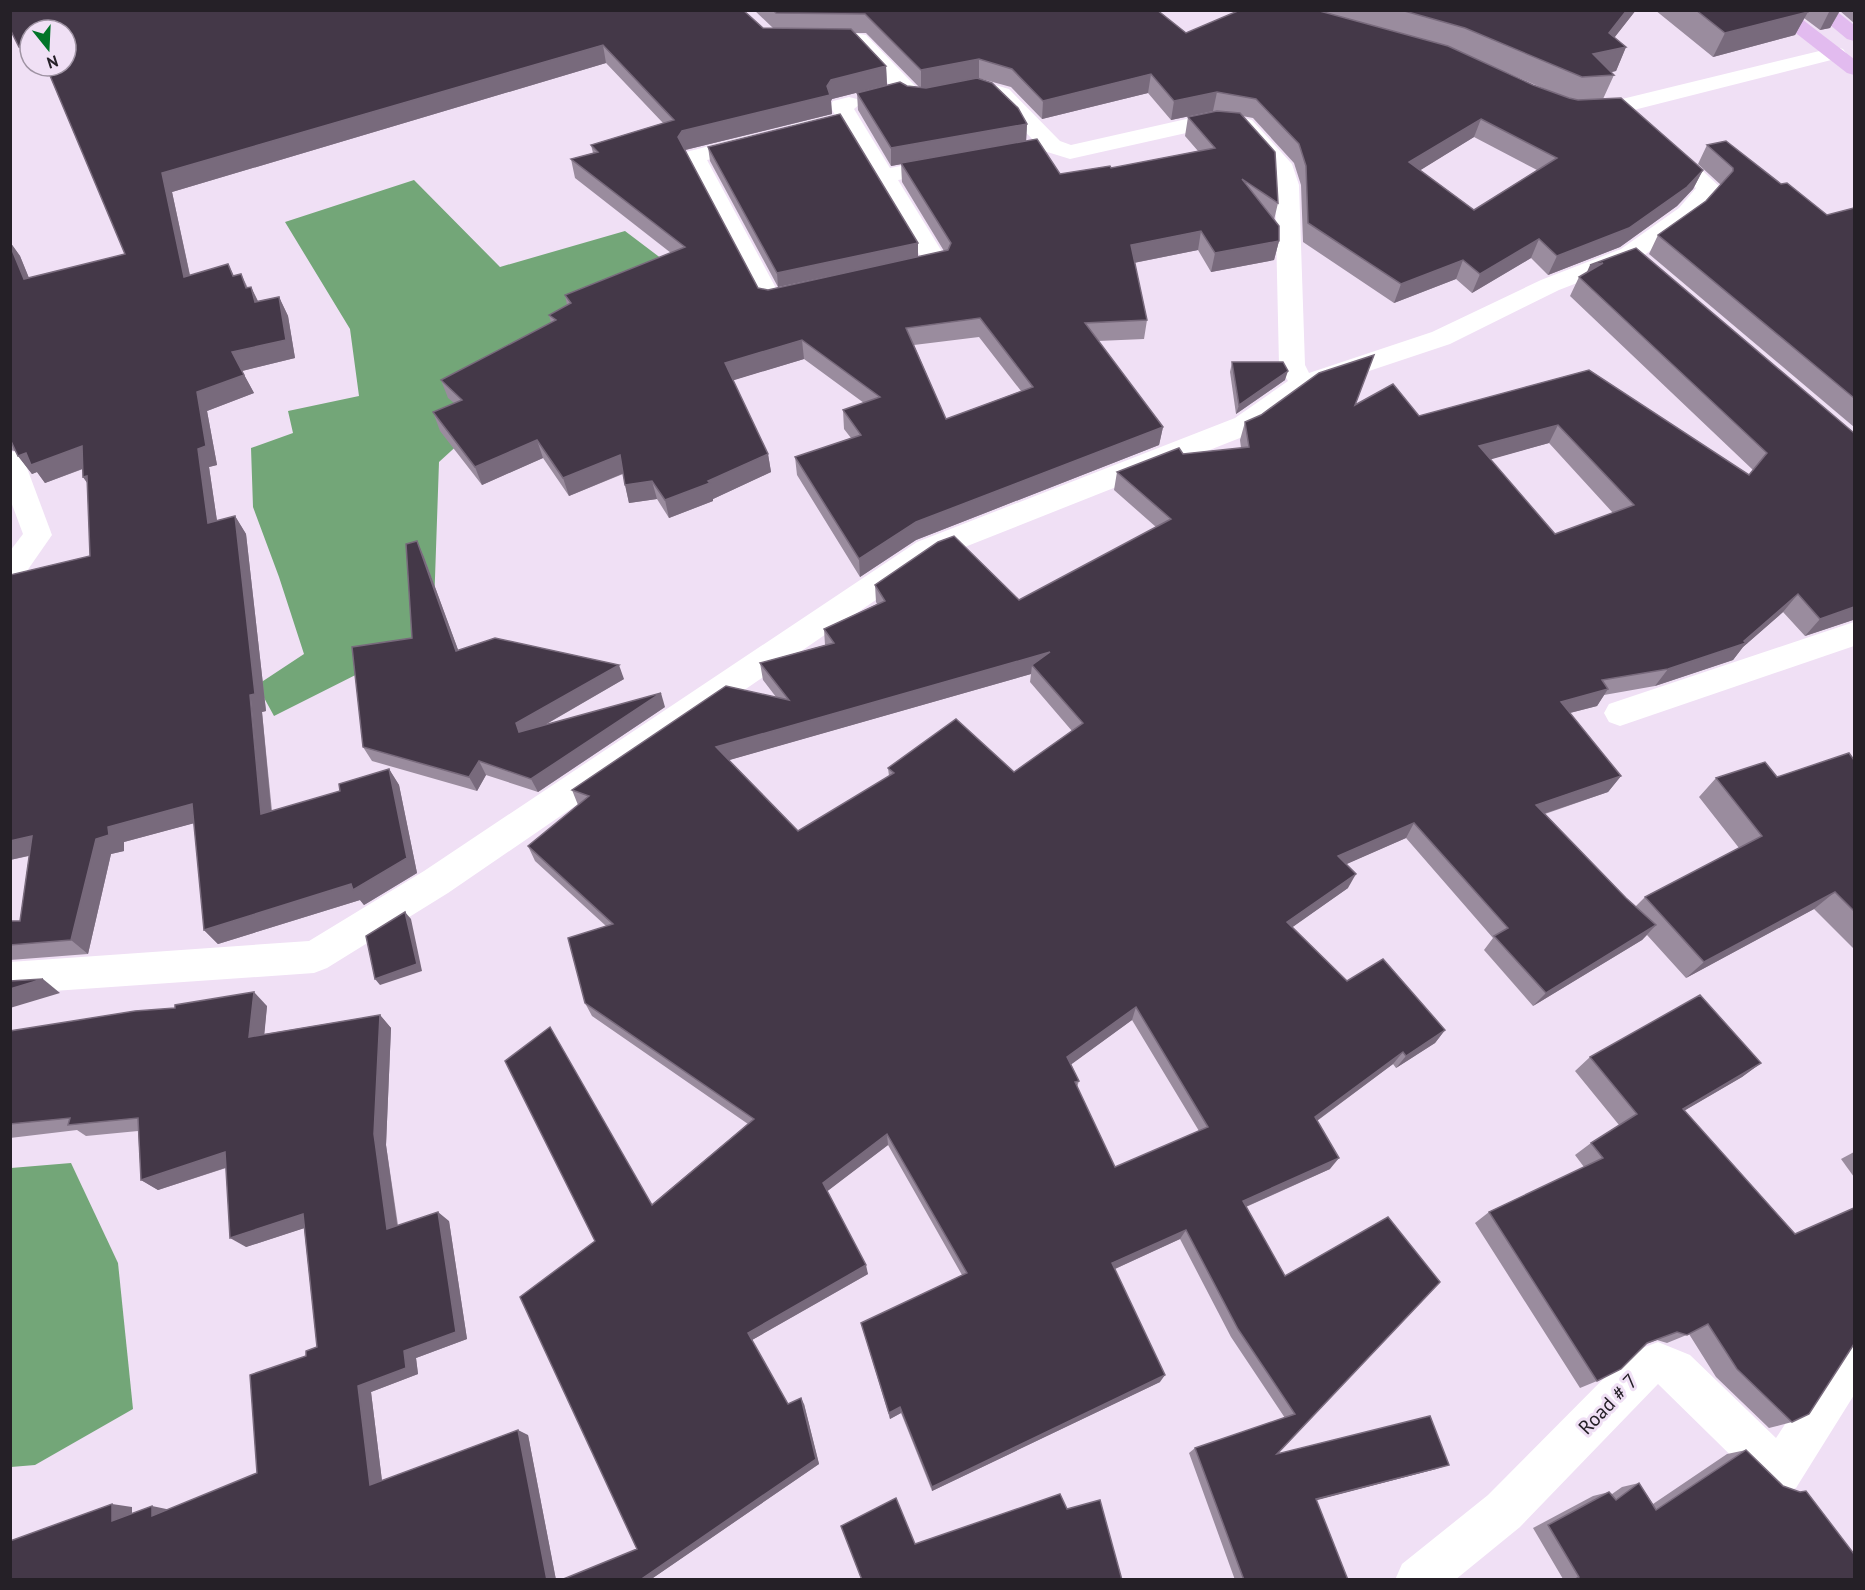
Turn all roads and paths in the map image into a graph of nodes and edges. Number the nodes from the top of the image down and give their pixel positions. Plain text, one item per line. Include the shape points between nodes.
1 (1776, 10) edge
2 (1822, 10) edge
3 (1854, 35) edge
4 (837, 39) edge
5 (1836, 53) junction
6 (1854, 69) edge
7 (886, 94) junction
8 (1561, 107) edge
9 (848, 118) junction
10 (1635, 122) junction
11 (1052, 146) junction
12 (1030, 150) edge
13 (929, 168) edge
14 (884, 176) junction
15 (881, 275) edge
16 (826, 287) edge
17 (1303, 384) junction
18 (10, 460) edge
19 (38, 535) junction
20 (10, 542) edge
21 (10, 573) edge
22 (1854, 634) edge
23 (1620, 713) dead end
24 (10, 978) edge
25 (1854, 1357) edge
26 (1418, 1580) edge

1 - 5 main road
2 - 3 main road
4 - 7 street via 859,39
5 - 6 main road
5 - 10 street
7 - 9 street via 841,106
7 - 11 street via 920,98 978,86 1001,94
8 - 10 street
9 - 14 street
9 - 16 street via 694,156 770,299
10 - 17 street via 1709,188 1639,262 1550,285 1442,338
11 - 12 street
11 - 17 street via 1070,152 1213,120 1244,125 1284,169 1292,364
13 - 14 street
14 - 15 street via 937,263
17 - 24 street via 1245,425 927,550 436,882 314,957
18 - 19 street
19 - 20 street
19 - 21 street
22 - 23 street
25 - 26 street, Road # 7 via 1780,1472 1675,1370 1658,1363 1644,1368 1504,1511

